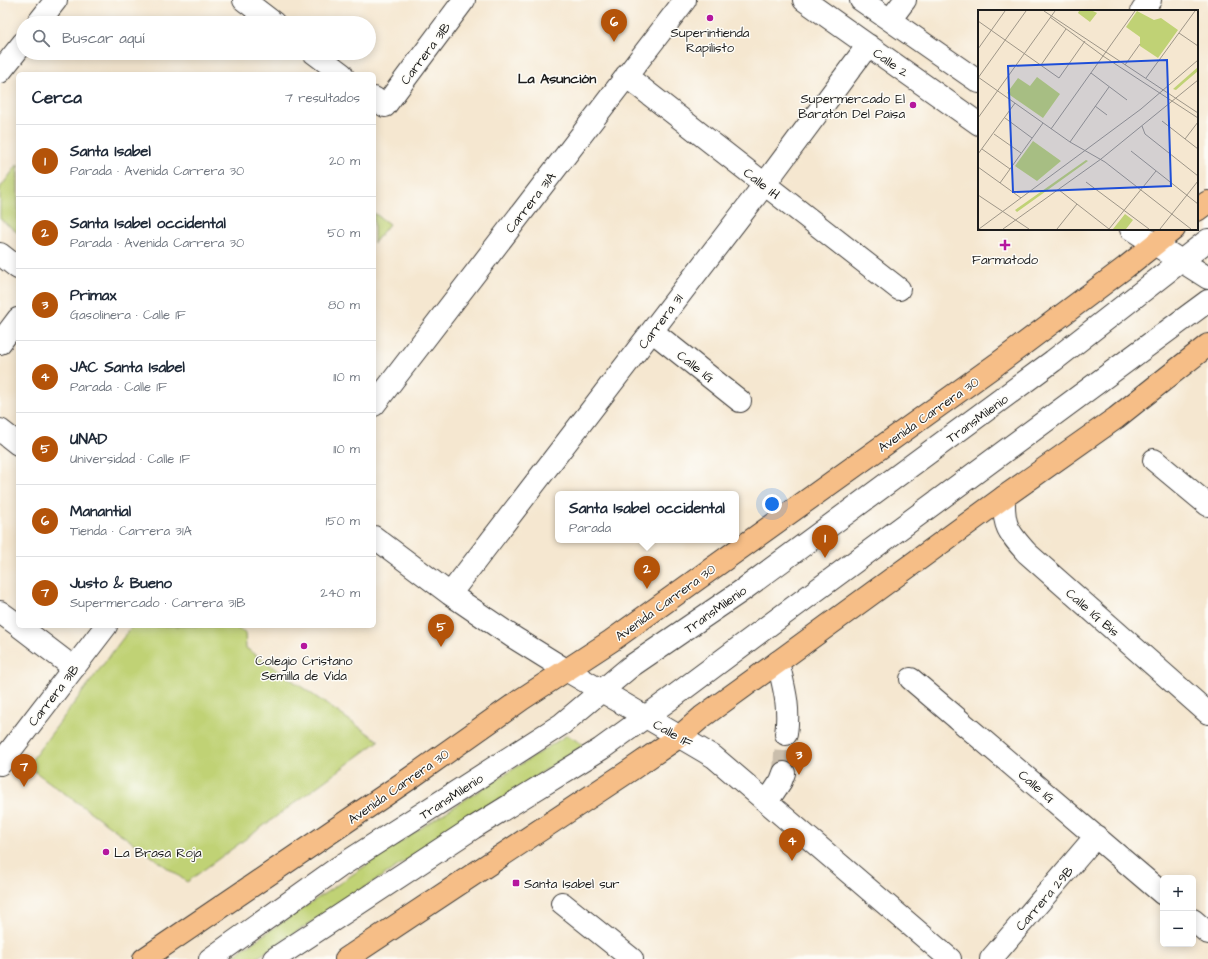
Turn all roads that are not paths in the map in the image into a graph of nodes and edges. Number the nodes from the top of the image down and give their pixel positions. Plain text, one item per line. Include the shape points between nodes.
1 (56, 0) edge
2 (464, 0) edge
3 (685, 0) edge
4 (804, 0) edge
5 (861, 0) edge
6 (905, 0) edge
7 (1150, 0) edge
8 (249, 1) edge
9 (1143, 10) edge
10 (43, 16) edge
11 (266, 16) edge
12 (890, 20) junction
13 (868, 45) junction
14 (16, 51) edge
15 (323, 60) edge
16 (0, 72) edge
17 (339, 72) edge
18 (626, 76) junction
19 (978, 81) edge
20 (379, 102) edge
21 (978, 123) edge
22 (764, 185) junction
23 (1208, 202) edge
24 (1198, 209) edge
25 (1133, 230) edge
26 (1173, 230) edge
27 (1193, 230) edge
28 (1208, 240) edge
29 (1154, 244) junction
30 (0, 254) edge
31 (1181, 261) junction
32 (16, 266) edge
33 (1208, 278) edge
34 (899, 289) dead end
35 (1208, 301) edge
36 (16, 323) edge
37 (652, 332) junction
38 (0, 343) edge
39 (1208, 345) edge
40 (740, 401) dead end
41 (376, 402) edge
42 (0, 430) edge
43 (16, 442) edge
44 (1154, 460) dead end
45 (1004, 497) junction
46 (1208, 505) edge
47 (376, 538) edge
48 (450, 594) junction
49 (0, 612) edge
50 (16, 624) edge
51 (21, 628) edge
52 (104, 628) edge
53 (778, 662) junction
54 (74, 668) junction
55 (566, 670) junction
56 (911, 679) dead end
57 (602, 691) junction
58 (1208, 713) edge
59 (646, 717) junction
60 (786, 734) tunnel mouth
61 (680, 736) junction
62 (0, 764) edge
63 (784, 773) tunnel mouth
64 (767, 802) junction
65 (1096, 836) junction
66 (1160, 891) edge
67 (562, 903) dead end
68 (1196, 923) edge
69 (1208, 933) edge
70 (350, 958) edge
71 (144, 959) edge
72 (210, 959) edge
73 (274, 959) edge
74 (632, 959) edge
75 (950, 959) edge
76 (991, 959) edge

1 - 10 street
2 - 20 street, Carrera 31B
3 - 18 street, Carrera 31A
4 - 13 street, Calle 2
5 - 12 street
6 - 12 street
7 - 9 street
8 - 11 street
12 - 19 street
13 - 21 street, Calle 2
13 - 22 street, Carrera 31
14 - 16 street
15 - 17 street
18 - 22 street, Calle 1H
18 - 41 street, Carrera 31A
22 - 34 street, Calle 1H
22 - 37 street, Carrera 31
23 - 24 highway
25 - 29 street
26 - 29 highway, Avenida Carrera 30
27 - 28 street
28 - 31 street, TransMilenio
29 - 31 street
29 - 55 highway, Avenida Carrera 30 via 997,364 611,641
30 - 32 street
31 - 33 street
31 - 57 street, TransMilenio via 1054,361 740,592 630,667
35 - 59 street
36 - 38 street
37 - 40 street, Calle 1G
37 - 48 street, Carrera 31
39 - 45 highway via 1116,418
42 - 43 street
44 - 46 street
45 - 53 highway
45 - 58 street, Calle 1G Bis via 1003,513 1007,526 1012,537 1027,553
47 - 48 street, Calle 1F
48 - 55 street, Calle 1F
49 - 50 street
51 - 54 street
52 - 54 street, Carrera 31B
53 - 60 street via 788,713
53 - 61 highway
54 - 62 street, Carrera 31B
55 - 57 street, Calle 1F
55 - 71 highway, Avenida Carrera 30
56 - 65 street, Calle 1G
57 - 59 street, Calle 1F
57 - 72 street, TransMilenio via 562,724 339,867
59 - 61 street, Calle 1F
59 - 73 street via 601,749 473,828
61 - 64 street, Calle 1F via 714,757
61 - 70 highway
63 - 64 street
64 - 75 street, Calle 1F
65 - 66 street, Calle 1G
65 - 76 street, Carrera 29B
67 - 74 street
68 - 69 street

